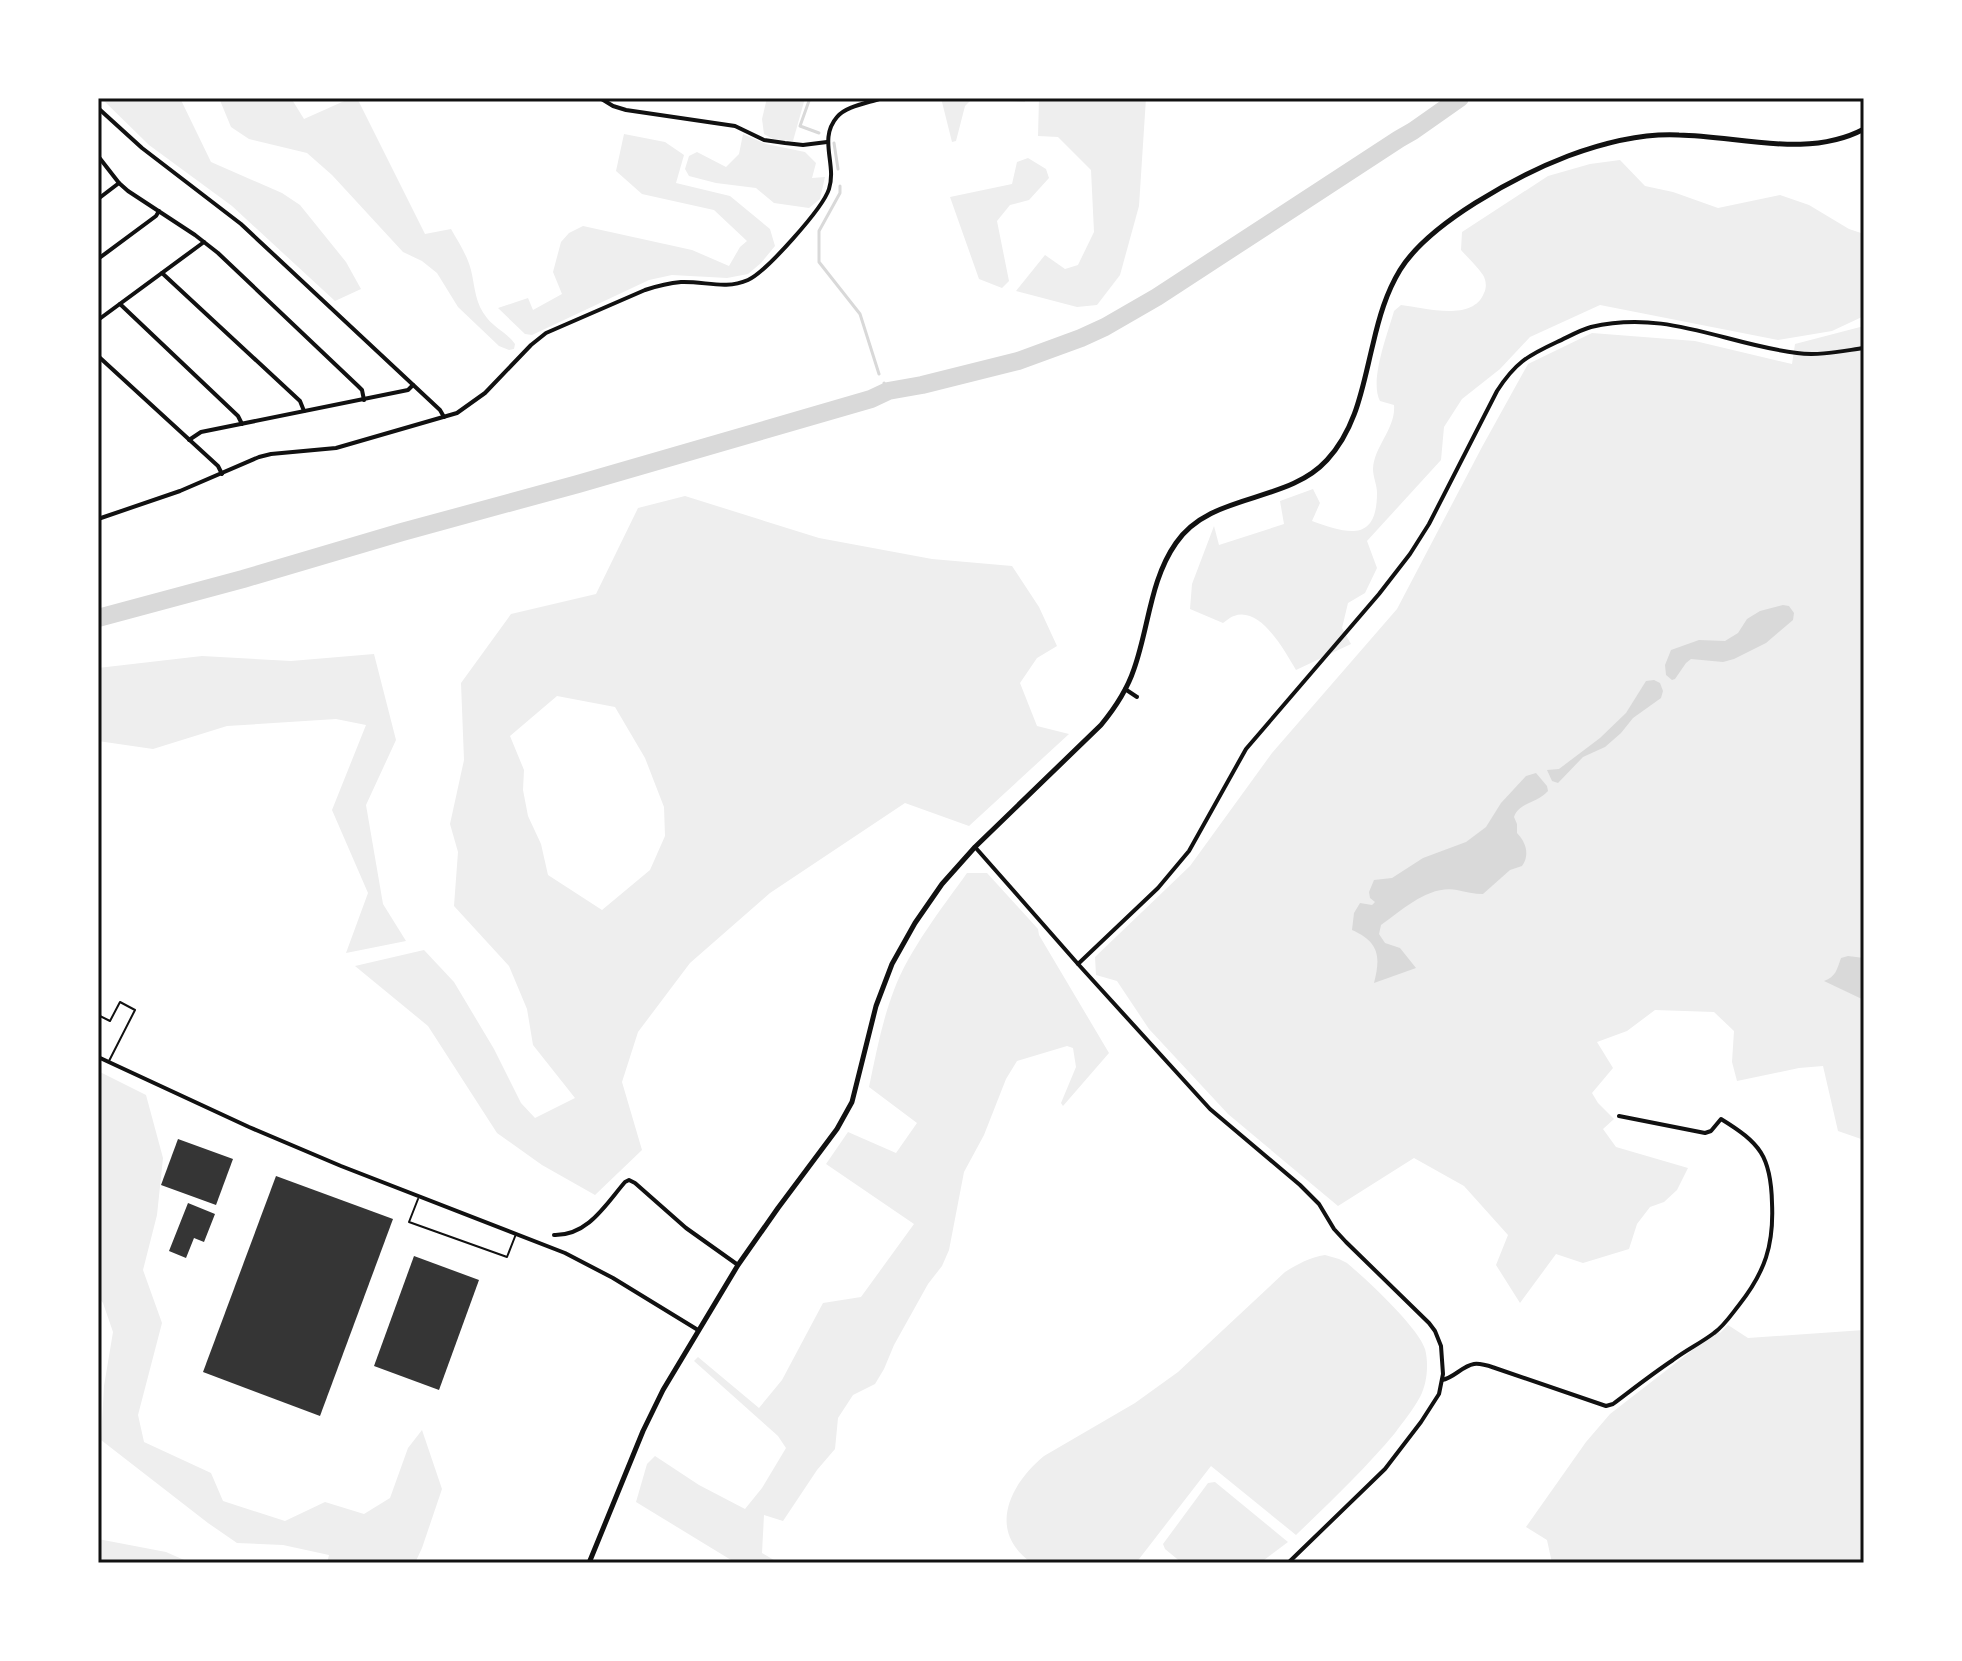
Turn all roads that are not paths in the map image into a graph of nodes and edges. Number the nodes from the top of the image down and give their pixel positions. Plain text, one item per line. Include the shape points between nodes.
1 (600, 98) edge
2 (882, 98) edge
3 (98, 108) edge
4 (1864, 129) edge
5 (827, 142) junction
6 (98, 156) edge
7 (119, 183) junction
8 (98, 199) edge
9 (159, 211) junction
10 (204, 242) junction
11 (98, 259) edge
12 (162, 273) junction
13 (120, 304) junction
14 (98, 320) edge
15 (1864, 348) edge
16 (98, 356) edge
17 (414, 385) junction
18 (364, 400) junction
19 (304, 411) junction
20 (444, 417) junction
21 (242, 424) junction
22 (189, 440) junction
23 (222, 474) junction
24 (98, 519) edge
25 (1125, 689) junction
26 (1137, 697) dead end
27 (975, 847) junction
28 (1078, 964) junction
29 (98, 1015) edge
30 (98, 1057) edge
31 (108, 1062) junction
32 (1619, 1116) dead end
33 (419, 1196) junction
34 (516, 1233) junction
35 (554, 1235) dead end
36 (738, 1265) junction
37 (698, 1330) junction
38 (1442, 1380) junction
39 (589, 1563) edge
40 (1288, 1563) edge

1 - 5 street via 626,110 735,126 764,140
2 - 5 street via 842,113
3 - 17 street via 241,224
4 - 25 street via 1817,143 1680,135 1618,141 1538,169 1450,220 1417,247 1392,284 1352,421 1327,460 1291,485 1214,512 1178,540 1162,570
5 - 20 street via 831,176 822,203 754,276 726,286 661,285 559,326 531,345 473,403
6 - 7 street
7 - 8 street
7 - 9 street
9 - 10 street
9 - 11 street
10 - 12 street
10 - 18 street via 358,386
12 - 13 street
12 - 19 street via 300,401
13 - 14 street
13 - 21 street
15 - 28 street via 1797,353 1648,321 1588,328 1523,359 1497,391 1410,554 1246,749 1189,851
16 - 22 street
17 - 18 street
17 - 20 street
18 - 19 street
19 - 21 street
20 - 23 street via 336,448 271,454
21 - 22 street via 201,432
22 - 23 street
23 - 24 street
25 - 26 street
25 - 27 street via 1101,725
27 - 28 street
27 - 36 street via 925,906 892,964 845,1115
28 - 38 street via 1210,1109 1300,1185 1346,1242 1429,1323 1441,1346
29 - 31 lane via 110,1021 120,1002 135,1010
30 - 31 street
31 - 33 street
32 - 38 street via 1705,1133 1721,1119 1761,1151 1772,1183 1773,1216 1763,1269 1751,1290 1717,1331 1613,1404 1479,1364
33 - 34 street
33 - 34 lane via 409,1222 507,1257
34 - 37 street via 593,1267
35 - 36 street via 571,1233 598,1216 629,1180
36 - 37 street
37 - 39 street via 643,1431
38 - 40 street via 1432,1405 1385,1469

